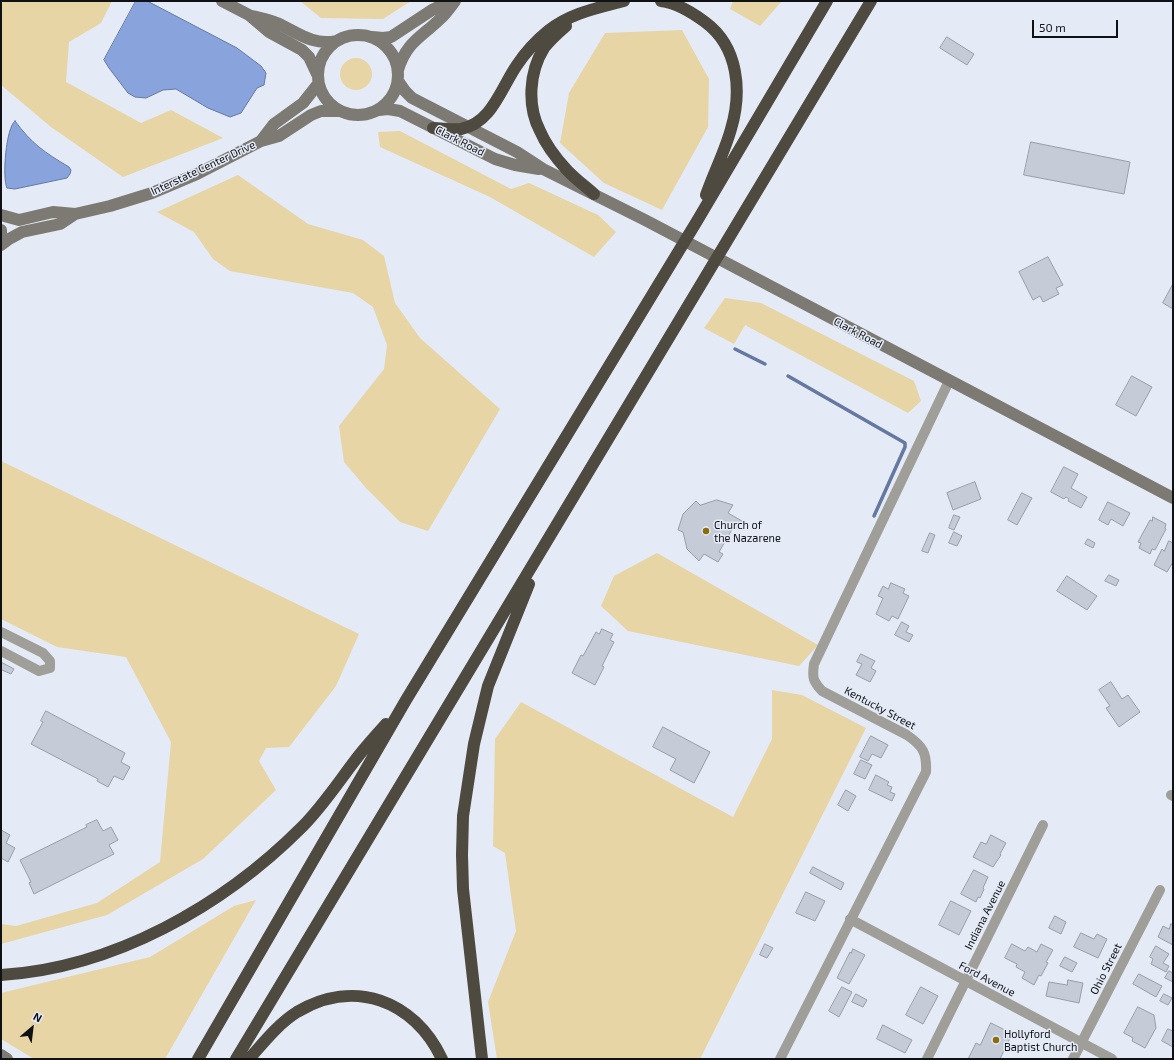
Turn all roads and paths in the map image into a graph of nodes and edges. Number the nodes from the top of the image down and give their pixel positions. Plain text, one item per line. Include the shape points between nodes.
1 (222, 1) edge
2 (451, 1) edge
3 (455, 1) edge
4 (624, 1) edge
5 (661, 1) edge
6 (828, 1) edge
7 (871, 1) edge
8 (580, 13) junction
9 (249, 15) junction
10 (369, 36) junction
11 (336, 41) junction
12 (398, 75) junction
13 (318, 79) junction
14 (379, 110) junction
15 (338, 111) junction
16 (468, 126) junction
17 (433, 128) junction
18 (261, 141) junction
19 (543, 169) junction
20 (594, 194) junction
21 (75, 214) junction
22 (1, 216) edge
23 (697, 220) junction
24 (1, 230) edge
25 (1, 245) edge
26 (949, 381) junction
27 (1173, 498) edge
28 (544, 548) junction
29 (1, 632) edge
30 (1, 651) edge
31 (406, 700) junction
32 (1044, 825) dead end
33 (1160, 890) dead end
34 (850, 919) junction
35 (1, 975) edge
36 (965, 981) junction
37 (1082, 1043) junction
38 (1, 1055) edge
39 (8, 1059) edge
40 (198, 1059) edge
41 (236, 1059) edge
42 (249, 1059) edge
43 (442, 1059) edge
44 (482, 1059) edge
45 (780, 1059) edge
46 (927, 1059) edge
47 (1073, 1059) edge
48 (1112, 1059) edge

1 - 9 street
2 - 10 street via 432,10 392,37
3 - 12 street via 439,20 404,52
4 - 8 highway
5 - 23 highway via 682,8 710,25 728,49 736,76 736,108 732,128
6 - 23 highway
7 - 28 highway
8 - 16 highway via 548,31 517,65 488,113 480,121
8 - 20 highway via 544,48 535,68 531,88 532,106 540,131 554,154 567,170
9 - 11 street via 275,22 318,42
9 - 13 street via 269,32 302,50 309,57
10 - 11 street via 346,36
10 - 12 street via 380,41 388,49 395,59
11 - 13 street via 326,50 320,61
12 - 14 street via 394,92
12 - 16 street, Clark Road via 405,91 412,98
13 - 15 street via 322,95
13 - 18 street, Interstate Center Drive via 303,103 274,124
14 - 15 street via 358,116
14 - 17 street, Clark Road via 400,110
15 - 18 street, Interstate Center Drive via 321,111 278,136
16 - 17 highway via 453,129
16 - 19 street, Clark Road
17 - 19 street, Clark Road via 495,159
18 - 21 street, Interstate Center Drive via 197,174 152,193
19 - 20 street, Clark Road
20 - 26 street, Clark Road
21 - 22 street, Interstate Center Drive via 53,212 19,220
21 - 25 street, Interstate Center Drive via 60,224 22,232
23 - 31 highway
24 - 25 street
26 - 27 street, Clark Road
26 - 34 street, Kentucky Street via 814,664 814,682 822,691 907,735 917,742 926,760 926,772
28 - 41 highway
28 - 44 highway via 488,686 474,744 463,816 463,889
29 - 30 street via 43,653 50,661 50,668 39,672
31 - 35 highway via 303,826 276,852 219,896 178,921 119,947 62,966
31 - 40 highway
32 - 36 street, Indiana Avenue
33 - 37 street, Ohio Street
34 - 36 street, Ford Avenue
34 - 45 street, Kentucky Street
36 - 37 street, Ford Avenue
36 - 46 street, Indiana Avenue
37 - 47 street, Ohio Street
37 - 48 street, Ford Avenue
38 - 39 street
42 - 43 highway via 279,1026 297,1013 325,999 354,996 377,999 415,1020

